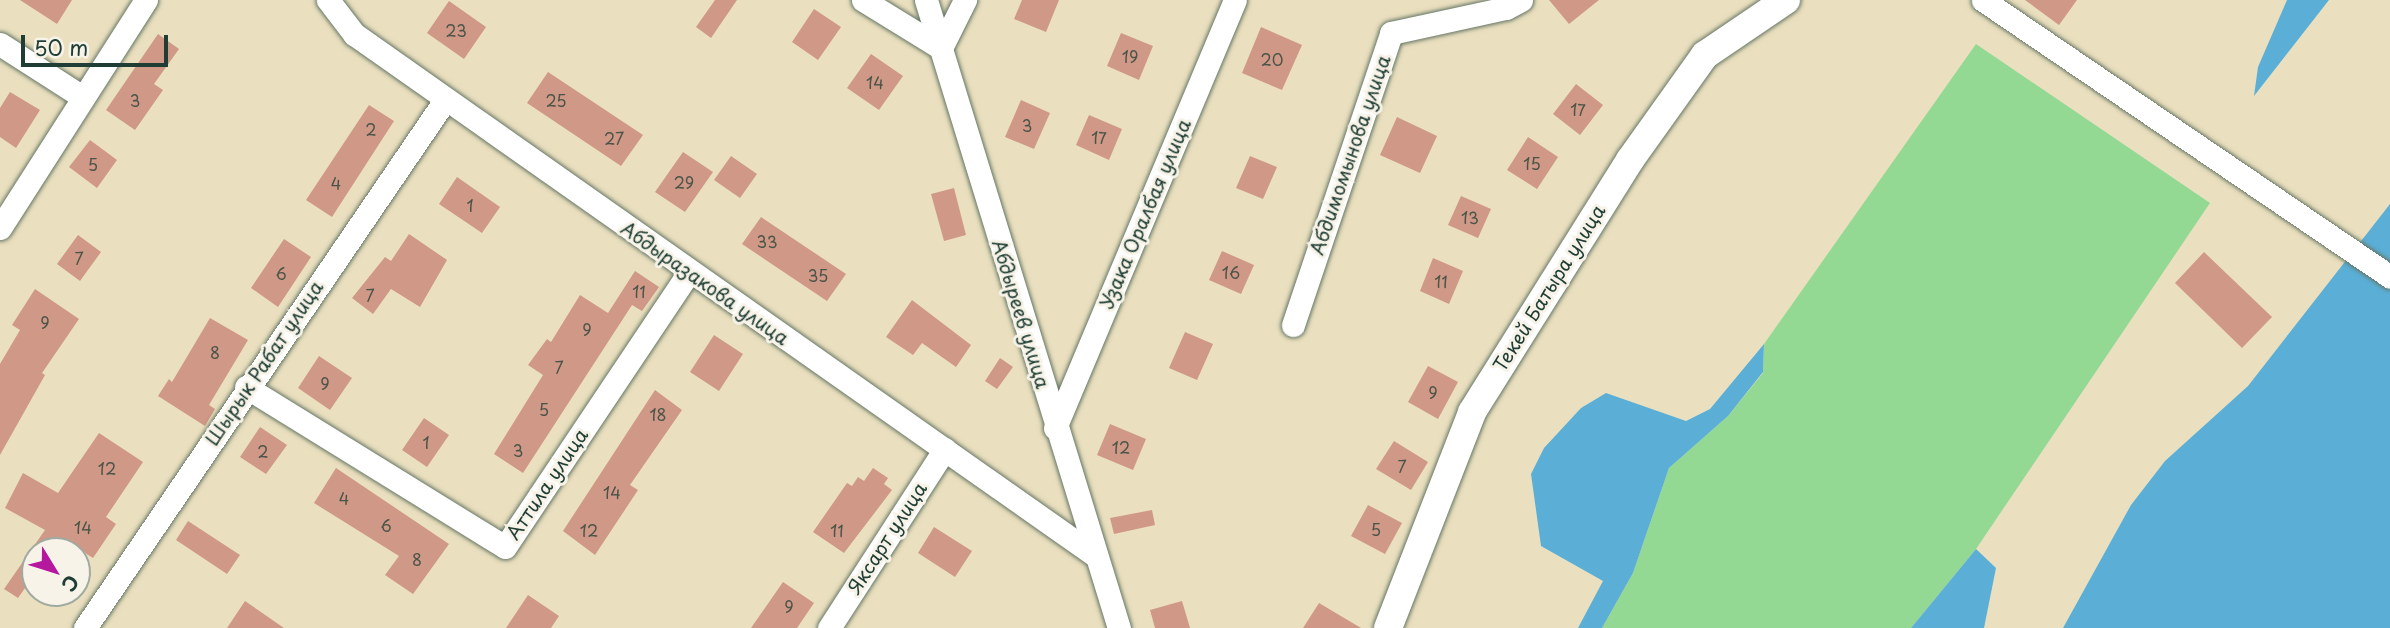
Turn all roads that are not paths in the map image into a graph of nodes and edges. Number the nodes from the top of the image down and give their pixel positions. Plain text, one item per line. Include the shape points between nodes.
1 (146, 0) edge
2 (328, 0) edge
3 (863, 0) edge
4 (926, 0) edge
5 (965, 0) edge
6 (1235, 0) edge
7 (1521, 0) edge
8 (1786, 0) edge
9 (1983, 0) edge
10 (0, 44) edge
11 (941, 48) junction
12 (81, 96) junction
13 (445, 100) junction
14 (0, 228) edge
15 (689, 272) junction
16 (2390, 277) edge
17 (1293, 325) dead end
18 (246, 387) junction
19 (1055, 428) junction
20 (944, 449) junction
21 (1093, 554) junction
22 (85, 628) edge
23 (829, 628) edge
24 (1119, 628) edge
25 (1388, 628) edge

1 - 12 street
2 - 13 street, Абдыразакова улица via 354,34
3 - 11 street
4 - 11 street, Абдыреев улица
5 - 11 street
6 - 19 street, Узака Оралбая улица
7 - 17 street, Абдимомынова улица via 1506,8 1391,33
8 - 25 street, Текей Батыра улица via 1705,55 1630,160 1472,412
9 - 16 street
10 - 12 street
11 - 19 street, Абдыреев улица
12 - 14 street
13 - 15 street, Абдыразакова улица
13 - 18 street, Шырык Рабат улица
15 - 18 street, Аттила улица via 506,547
15 - 20 street, Абдыразакова улица
18 - 22 street, Шырык Рабат улица
19 - 21 street, Абдыреев улица
20 - 21 street, Абдыразакова улица
20 - 23 street, Яксарт улица
21 - 24 street, Абдыреев улица

